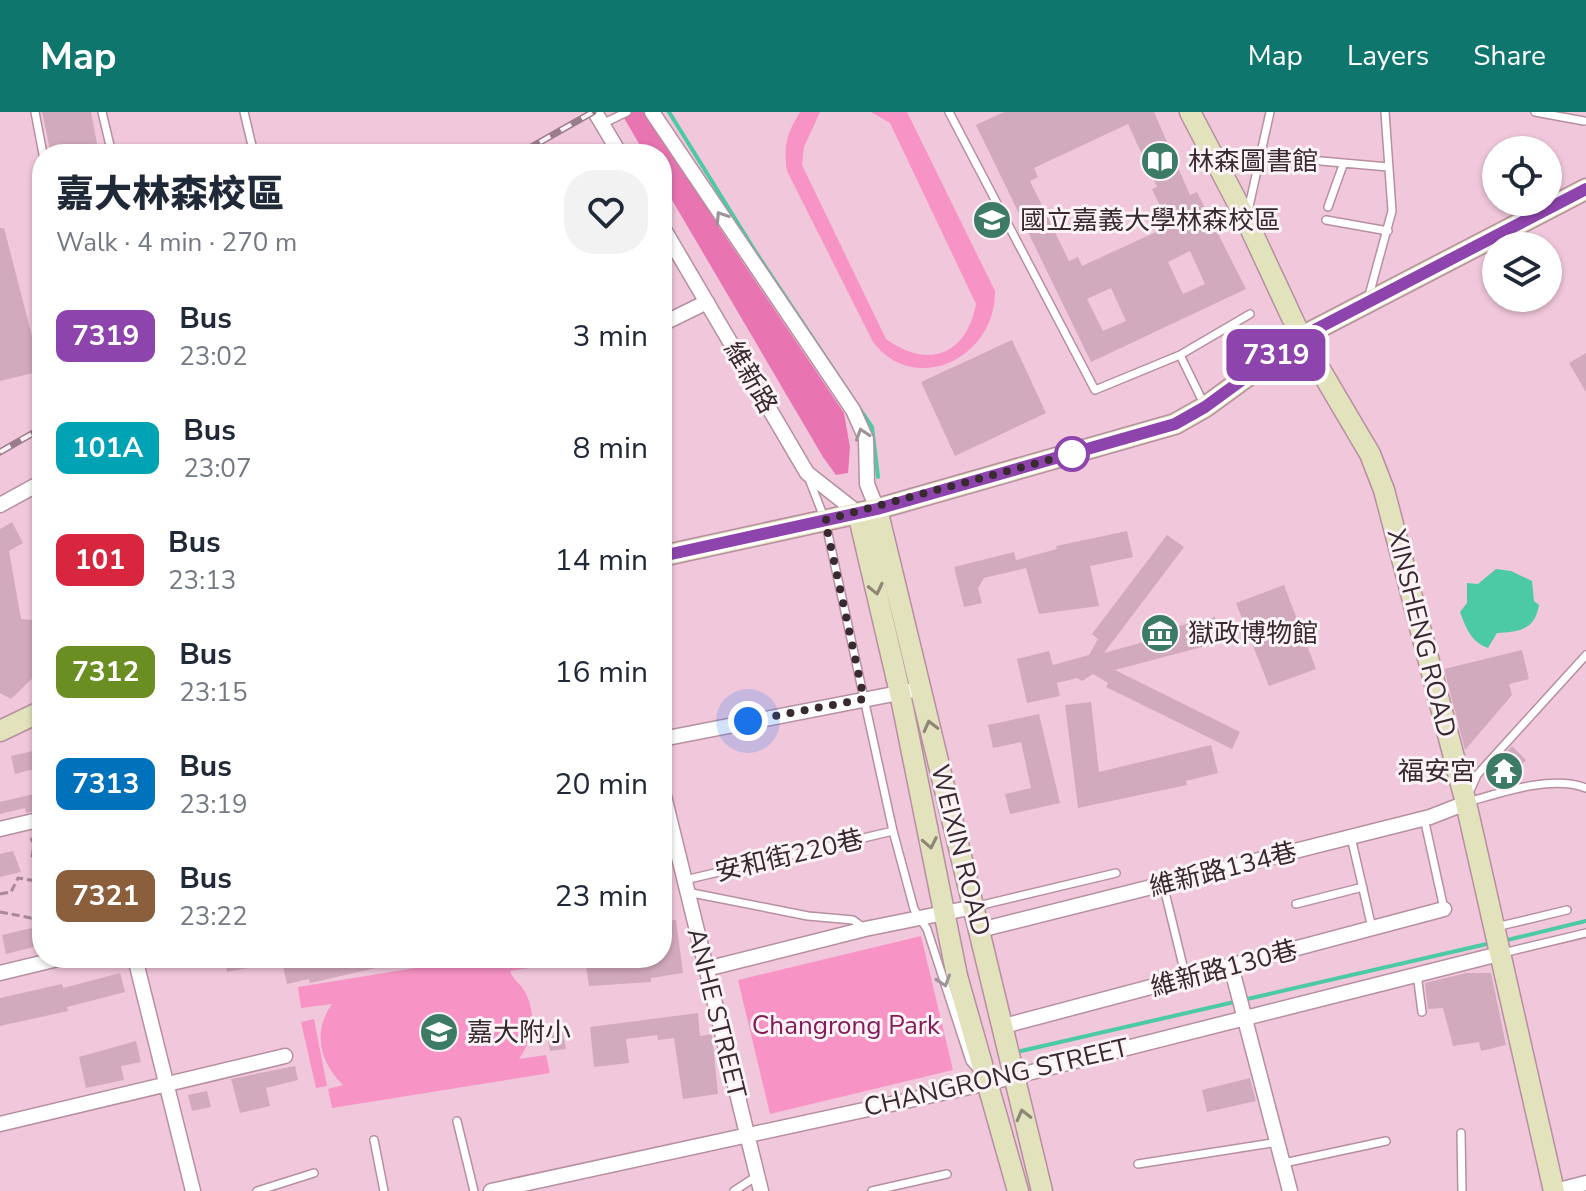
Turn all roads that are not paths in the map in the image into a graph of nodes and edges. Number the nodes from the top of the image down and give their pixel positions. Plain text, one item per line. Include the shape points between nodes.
1 (35, 112) edge
2 (102, 112) edge
3 (244, 112) edge
4 (627, 112) edge
5 (652, 112) edge
6 (949, 112) edge
7 (1190, 112) edge
8 (1270, 112) edge
9 (1385, 112) edge
10 (1535, 112) edge
11 (598, 118) edge
12 (1584, 121) edge
13 (41, 144) edge
14 (110, 144) edge
15 (252, 144) edge
16 (614, 144) edge
17 (1321, 161) dead end
18 (1343, 165) junction
19 (1388, 167) junction
20 (1586, 189) edge
21 (1328, 207) dead end
22 (1246, 219) junction
23 (1326, 220) dead end
24 (1388, 231) junction
25 (672, 243) edge
26 (707, 302) junction
27 (1366, 304) junction
28 (1250, 314) dead end
29 (672, 319) edge
30 (1301, 337) junction
31 (1180, 355) junction
32 (1205, 407) junction
33 (807, 473) junction
34 (32, 487) edge
35 (0, 505) edge
36 (868, 511) junction
37 (825, 520) junction
38 (672, 554) edge
39 (1586, 655) edge
40 (921, 689) junction
41 (900, 693) junction
42 (864, 699) junction
43 (32, 716) edge
44 (0, 731) edge
45 (672, 737) edge
46 (1586, 788) edge
47 (1466, 803) junction
48 (1424, 818) junction
49 (32, 822) edge
50 (0, 829) edge
51 (893, 831) junction
52 (1351, 837) junction
53 (672, 844) edge
54 (1116, 873) dead end
55 (1163, 884) junction
56 (686, 886) junction
57 (1363, 887) junction
58 (1296, 904) dead end
59 (974, 907) junction
60 (1444, 909) joint
61 (1567, 910) dead end
62 (944, 914) junction
63 (921, 919) junction
64 (865, 929) junction
65 (1372, 929) junction
66 (980, 930) junction
67 (1586, 933) edge
68 (1497, 941) junction
69 (32, 965) edge
70 (1231, 966) junction
71 (137, 968) edge
72 (706, 969) junction
73 (0, 973) edge
74 (1417, 974) junction
75 (1186, 978) junction
76 (1422, 1012) dead end
77 (1245, 1016) junction
78 (1004, 1026) junction
79 (285, 1056) dead end
80 (1012, 1076) junction
81 (988, 1083) junction
82 (166, 1085) junction
83 (457, 1121) dead end
84 (0, 1124) edge
85 (1461, 1133) dead end
86 (747, 1134) junction
87 (374, 1140) dead end
88 (1386, 1141) dead end
89 (1279, 1142) junction
90 (1284, 1163) junction
91 (1138, 1164) dead end
92 (314, 1173) dead end
93 (947, 1174) dead end
94 (1586, 1183) edge
95 (759, 1184) edge
96 (912, 1188) edge
97 (507, 1189) edge
98 (193, 1191) edge
99 (257, 1191) edge
100 (384, 1191) edge
101 (474, 1191) edge
102 (491, 1191) edge
103 (734, 1191) edge
104 (872, 1191) edge
105 (1018, 1191) edge
106 (1042, 1191) edge
107 (1290, 1191) edge
108 (1462, 1191) edge
109 (1554, 1191) edge

1 - 13 lane
2 - 14 lane
3 - 15 lane
4 - 11 lane
36 -> 5 street via 866,439 853,410
6 - 31 lane via 1095,390
7 - 22 street, XINSHENG ROAD
8 - 22 lane
9 - 19 lane
10 - 12 lane
11 - 16 street
17 - 18 lane
18 - 19 lane
18 - 21 lane
19 - 24 lane
20 - 27 street
22 - 30 street, XINSHENG ROAD
23 - 24 lane
24 - 27 lane
25 - 26 street, 維新路
26 - 29 street
26 - 33 street, 維新路
27 - 30 street
28 - 31 lane
30 - 32 street
30 - 47 street, XINSHENG ROAD via 1370,454 1384,490
31 - 32 lane
32 - 36 street via 1175,424
33 - 36 street, 維新路
33 - 37 lane
34 - 35 street
36 - 37 street
36 - 40 street, WEIXIN ROAD
36 -> 41 street, WEIXIN ROAD
37 - 38 street
37 - 42 lane
39 - 47 lane via 1477,775
40 - 41 street
59 -> 40 street, WEIXIN ROAD
41 - 42 street
41 -> 62 street, WEIXIN ROAD
42 - 45 street
42 - 51 lane
43 - 44 street
46 - 47 lane via 1571,783 1509,790
47 - 48 street, 維新路134巷
47 - 68 street, XINSHENG ROAD
48 - 52 street, 維新路134巷
48 - 60 lane
49 - 50 street
51 - 56 lane, 安和街220巷
51 - 63 lane
52 - 55 street, 維新路134巷
52 - 57 lane
53 - 56 street, ANHE STREET
54 - 59 lane
55 - 66 street, 維新路134巷
55 - 75 lane
56 - 64 lane via 808,916 853,920
56 - 72 street, ANHE STREET
57 - 58 lane
57 - 65 lane
59 - 62 street
59 - 66 street, WEIXIN ROAD
60 - 65 street, 維新路130巷
61 - 68 lane
62 - 63 street
62 - 81 street, WEIXIN ROAD
63 - 64 street
63 -> 81 lane via 970,1061
64 - 72 street
65 - 70 street, 維新路130巷
66 - 78 street, WEIXIN ROAD
67 - 68 lane
68 - 74 street, CHANGRONG STREET
68 - 109 street, XINSHENG ROAD
69 - 73 street
70 - 75 street, 維新路130巷
70 - 77 street
71 - 82 street
72 - 86 street, ANHE STREET
74 - 76 lane
74 - 77 street, CHANGRONG STREET
75 - 78 street, 維新路130巷
77 - 80 street, CHANGRONG STREET
77 - 89 street
78 - 80 street, WEIXIN ROAD
79 - 82 street
80 - 81 street, CHANGRONG STREET
106 -> 80 street, WEIXIN ROAD
81 - 86 street, CHANGRONG STREET
81 - 105 street, WEIXIN ROAD
82 - 84 street
82 - 98 street
83 - 101 lane
85 - 108 lane
86 - 95 street, ANHE STREET
86 - 97 street, CHANGRONG STREET
87 - 100 lane
88 - 90 lane
89 - 90 street
89 - 91 lane
90 - 107 street
92 - 99 lane
93 - 96 lane
94 - 109 street
95 - 103 lane
96 - 104 lane
97 - 102 street, CHANGRONG STREET

